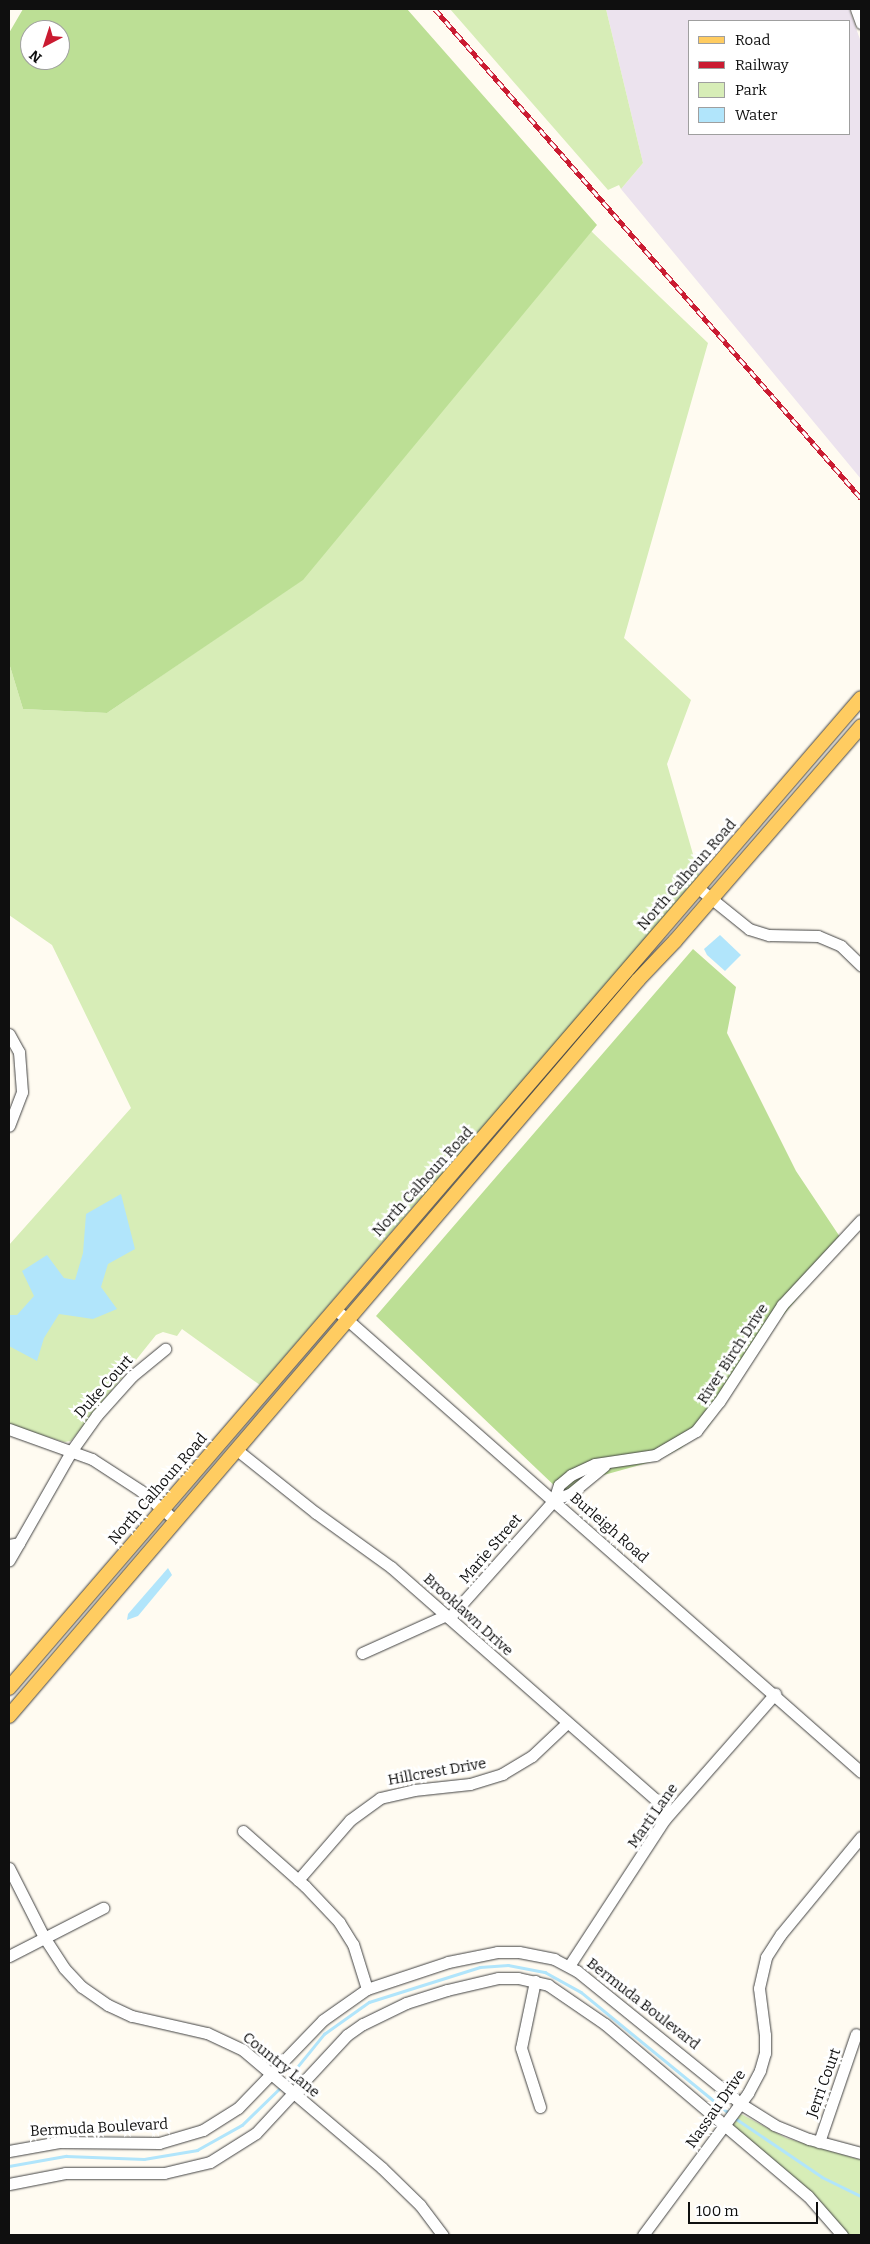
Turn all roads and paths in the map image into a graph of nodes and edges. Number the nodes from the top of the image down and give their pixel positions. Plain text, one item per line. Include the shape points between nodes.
1 (856, 9) edge
2 (861, 23) edge
3 (861, 698) edge
4 (861, 726) edge
5 (698, 887) junction
6 (711, 900) junction
7 (861, 965) edge
8 (9, 1034) edge
9 (9, 1126) edge
10 (861, 1220) edge
11 (334, 1308) junction
12 (348, 1319) junction
13 (165, 1349) dead end
14 (9, 1429) edge
15 (72, 1450) junction
16 (237, 1450) junction
17 (554, 1500) junction
18 (162, 1508) junction
19 (176, 1521) junction
20 (14, 1544) edge
21 (9, 1560) edge
22 (448, 1616) junction
23 (362, 1653) dead end
24 (9, 1688) edge
25 (775, 1694) junction
26 (9, 1716) edge
27 (567, 1724) junction
28 (861, 1772) edge
29 (670, 1812) junction
30 (243, 1831) dead end
31 (861, 1837) edge
32 (9, 1868) edge
33 (298, 1880) junction
34 (104, 1908) dead end
35 (44, 1937) junction
36 (9, 1956) edge
37 (569, 1966) junction
38 (535, 1981) junction
39 (367, 1989) junction
40 (856, 2034) dead end
41 (283, 2084) junction
42 (540, 2107) dead end
43 (732, 2115) junction
44 (819, 2142) junction
45 (9, 2151) edge
46 (861, 2153) edge
47 (9, 2184) edge
48 (835, 2233) edge
49 (444, 2235) edge
50 (643, 2235) edge

1 - 2 street
3 - 5 main road, North Calhoun Road
4 - 6 main road, North Calhoun Road
5 - 6 street
5 - 11 main road, North Calhoun Road via 630,970
6 - 7 street via 749,929 769,935 818,936 842,946
6 - 12 main road, North Calhoun Road via 638,980
8 - 9 street via 19,1052 22,1092
10 - 17 street, River Birch Drive via 782,1305 720,1402 696,1431 655,1455 584,1467 559,1485
11 - 12 street, Burleigh Road
11 - 18 main road, North Calhoun Road
12 - 16 main road, North Calhoun Road
12 - 17 street, Burleigh Road
13 - 15 street, Duke Court via 152,1357 113,1395
14 - 15 street
15 - 18 street via 125,1480
15 - 20 street, Duke Court
16 - 19 main road, North Calhoun Road
16 - 22 street, Brooklawn Drive via 316,1513 375,1554
17 - 22 street, Marie Street
17 - 25 street, Burleigh Road
18 - 19 street
18 - 24 main road, North Calhoun Road
19 - 26 main road, North Calhoun Road
20 - 21 street, Duke Court
22 - 23 street, Marie Street
22 - 27 street, Brooklawn Drive
25 - 28 street, Burleigh Road
25 - 29 street, Marti Lane
27 - 29 street, Brooklawn Drive
27 - 33 street, Hillcrest Drive via 532,1756 502,1774 470,1784 414,1790 380,1798 350,1820
29 - 37 street, Marti Lane
30 - 33 street
31 - 43 street, Nassau Drive via 781,1934 766,1957 759,1988 765,2053 753,2084
32 - 35 street, Country Lane
33 - 39 street via 330,1910 348,1933
34 - 35 street
35 - 36 street
35 - 41 street, Country Lane via 72,1977 108,2005 143,2020 189,2028 220,2038 243,2050
37 - 39 street, Bermuda Boulevard via 539,1956 497,1952 422,1969
37 - 43 street, Bermuda Boulevard
38 - 41 street, Bermuda Boulevard via 498,1978 477,1982 380,2014
38 - 42 street via 521,2048
38 - 43 street, Bermuda Boulevard via 548,1985 584,2008
39 - 41 street, Bermuda Boulevard via 322,2020
40 - 44 street, Jerri Court
41 - 45 street, Bermuda Boulevard via 225,2118 177,2140 141,2144 43,2143
41 - 47 street, Bermuda Boulevard via 240,2145 197,2166 144,2174 50,2174
41 - 49 street, Country Lane via 410,2194
43 - 44 street, Bermuda Boulevard
43 - 48 street via 808,2196
43 - 50 street, Nassau Drive
44 - 46 street, Bermuda Boulevard

